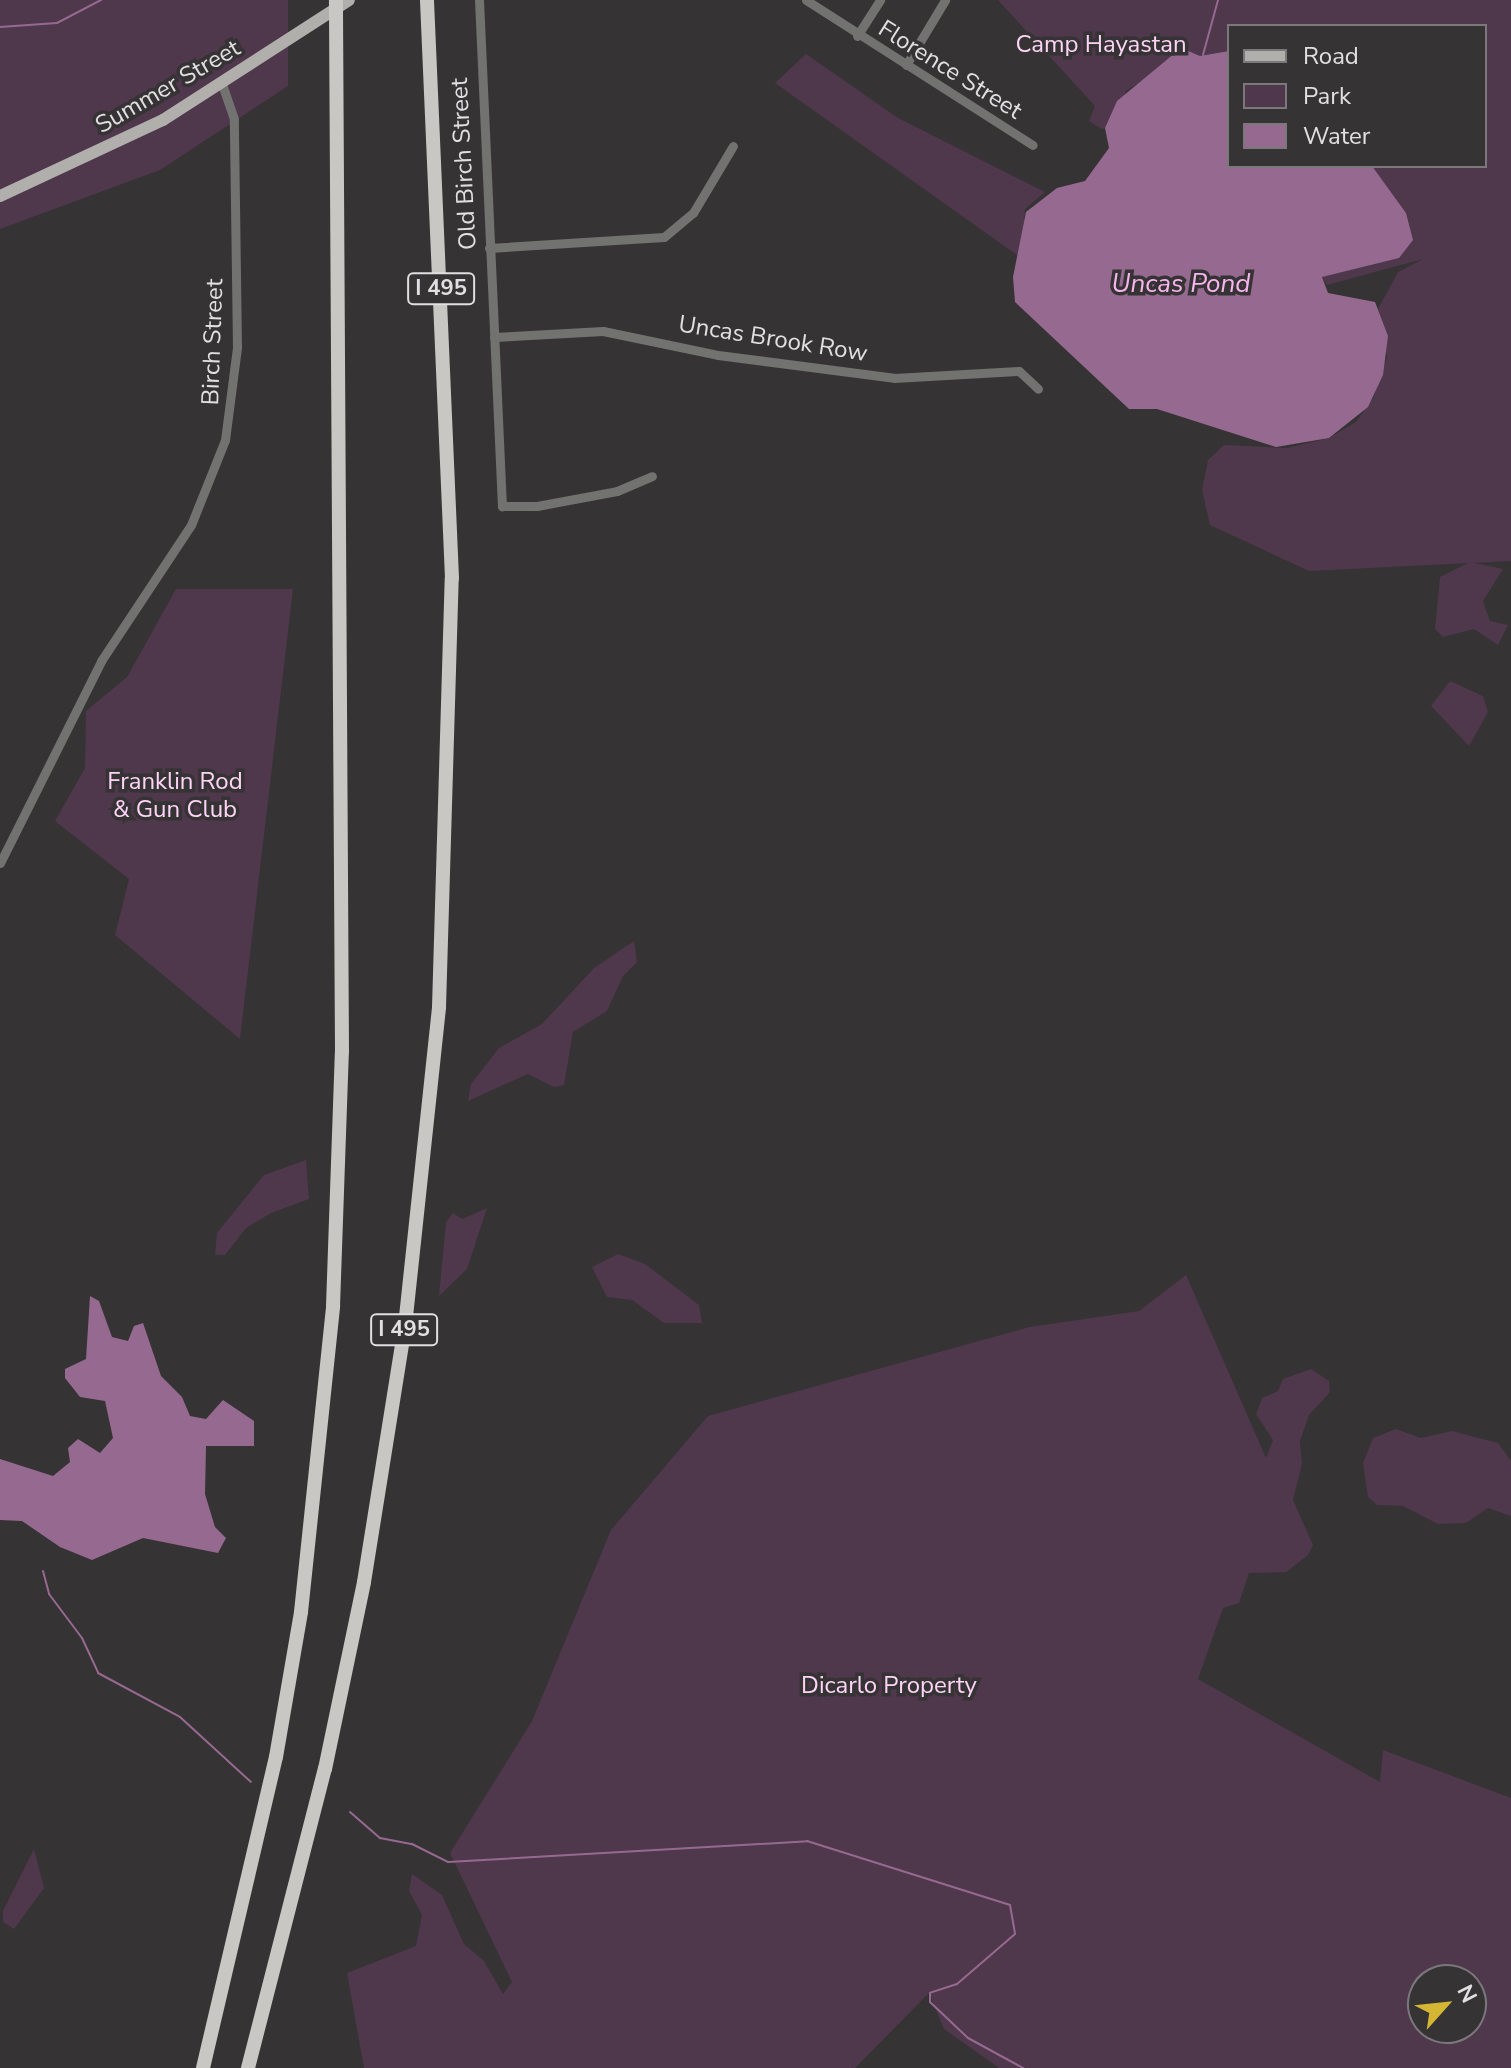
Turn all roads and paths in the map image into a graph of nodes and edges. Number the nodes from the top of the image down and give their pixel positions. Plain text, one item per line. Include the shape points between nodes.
1 (336, 0) edge
2 (349, 0) edge
3 (427, 0) edge
4 (479, 0) edge
5 (806, 0) edge
6 (880, 0) edge
7 (945, 0) edge
8 (857, 36) junction
9 (906, 65) junction
10 (222, 84) junction
11 (1033, 145) dead end
12 (733, 146) dead end
13 (0, 196) edge
14 (489, 248) junction
15 (494, 337) junction
16 (1038, 389) dead end
17 (652, 476) dead end
18 (0, 863) edge
19 (203, 2068) edge
20 (248, 2068) edge

1 - 19 highway via 342,1052 333,1306 301,1612 276,1757
2 - 10 main road, Summer Street
3 - 20 highway, I 495 via 452,578 439,1007 405,1326 364,1582 325,1769
4 - 14 street, Old Birch Street
5 - 8 street, Florence Street
6 - 8 street
7 - 9 street
8 - 9 street, Florence Street
9 - 11 street, Florence Street
10 - 13 main road, Summer Street via 137,134
10 - 18 street, Birch Street via 234,130 233,403 203,500 101,661
12 - 14 street via 693,213 664,237
14 - 15 street, Old Birch Street
15 - 16 street, Uncas Brook Row via 603,331 718,355 894,378 1019,371
15 - 17 street, Old Birch Street via 502,506 617,491

